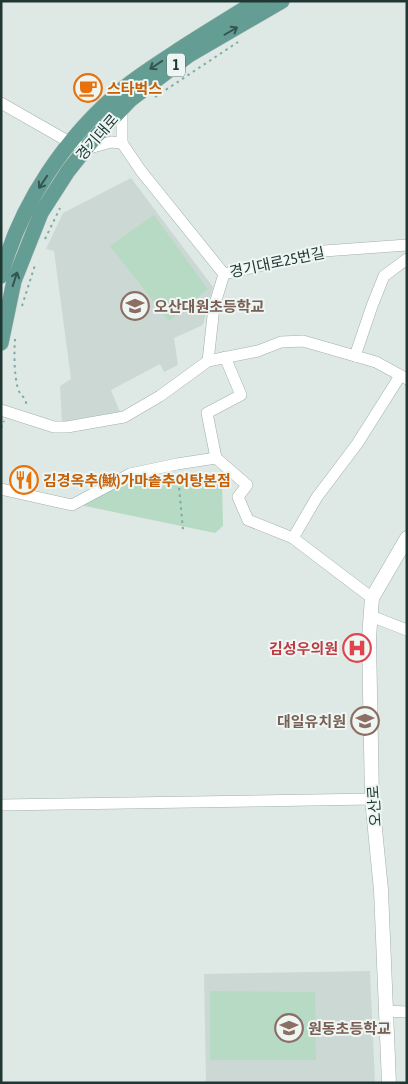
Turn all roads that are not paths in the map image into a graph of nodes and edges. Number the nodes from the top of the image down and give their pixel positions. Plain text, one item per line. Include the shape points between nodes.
1 (257, 1) edge
2 (282, 1) edge
3 (1, 104) edge
4 (122, 109) junction
5 (71, 143) junction
6 (122, 143) junction
7 (86, 149) junction
8 (407, 245) edge
9 (407, 259) edge
10 (224, 274) junction
11 (1, 276) edge
12 (8, 340) edge
13 (355, 356) junction
14 (225, 358) junction
15 (208, 361) junction
16 (403, 377) edge
17 (4, 411) edge
18 (216, 458) junction
19 (1, 489) edge
20 (293, 538) junction
21 (407, 538) edge
22 (372, 598) junction
23 (371, 616) junction
24 (407, 630) edge
25 (372, 799) junction
26 (1, 805) edge
27 (386, 1011) junction
28 (407, 1012) edge
29 (389, 1083) edge

1 -> 5 main road, 경기대로 / 1 via 123,88
4 -> 2 main road, 경기대로 / 1 via 189,55
3 - 5 street
4 - 6 street
4 - 7 main road, 경기대로 / 1
5 - 7 street
5 -> 11 main road, 경기대로 / 1 via 40,184 21,220
6 - 7 street via 111,142
6 - 10 street, 경기대로25번길
12 -> 7 main road, 경기대로 / 1 via 14,281 41,213
8 - 10 street, 경기대로25번길 via 324,252
9 - 13 street via 384,276
10 - 15 street via 214,306
13 - 14 street via 303,341 281,342
13 - 16 street via 376,362
14 - 15 street
14 - 18 street via 241,395 207,413
15 - 17 street via 124,417 67,427
16 - 20 street via 317,497
18 - 19 street via 130,474 72,505
18 - 20 street via 247,485 238,497 248,520
20 - 22 street
21 - 22 street, 오산로
22 - 23 street, 오산로
23 - 24 street
23 - 25 street, 오산로
25 - 26 street
25 - 27 street, 오산로 via 381,890
27 - 28 street
27 - 29 street, 오산로

